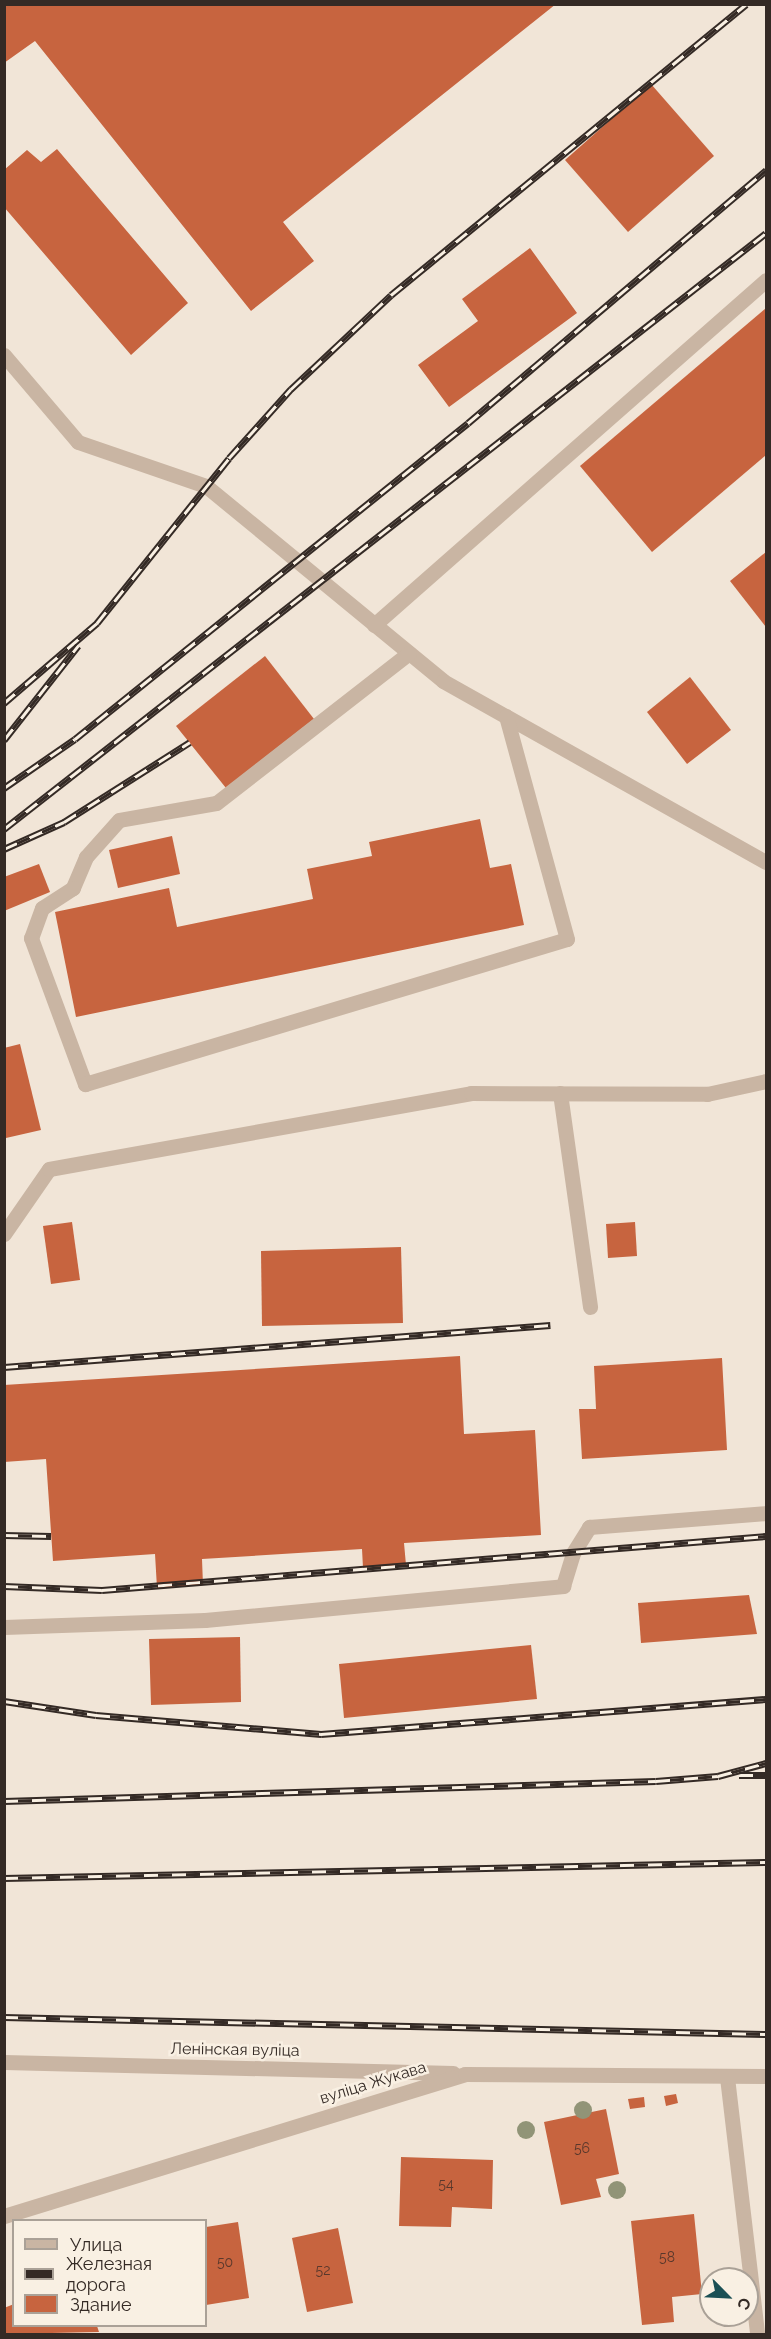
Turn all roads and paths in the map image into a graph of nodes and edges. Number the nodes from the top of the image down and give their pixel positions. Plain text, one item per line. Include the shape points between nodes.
1 (766, 280) edge
2 (4, 356) edge
3 (374, 625) junction
4 (409, 653) junction
5 (506, 716) junction
6 (766, 862) edge
7 (766, 1081) edge
8 (560, 1094) junction
9 (4, 1234) edge
10 (590, 1308) dead end
11 (766, 1513) edge
12 (4, 1627) edge
13 (4, 2062) edge
14 (465, 2074) junction
15 (766, 2076) edge
16 (727, 2077) junction
17 (4, 2216) edge
18 (757, 2334) edge

1 - 3 street
2 - 3 street via 78,442 206,486
3 - 4 street
4 - 5 street via 443,681
4 - 5 street via 216,803 119,820 86,857 73,888 42,908 31,938 85,1084 567,939
5 - 6 street
7 - 8 street via 708,1094
8 - 9 street via 471,1093 49,1169
8 - 10 street
11 - 12 street via 589,1527 573,1553 563,1586 205,1620
13 - 14 street, Ленінская вуліца
14 - 16 street, вуліца Жукава
14 - 17 street, вуліца Жукава
15 - 16 street, вуліца Жукава
16 - 18 street

